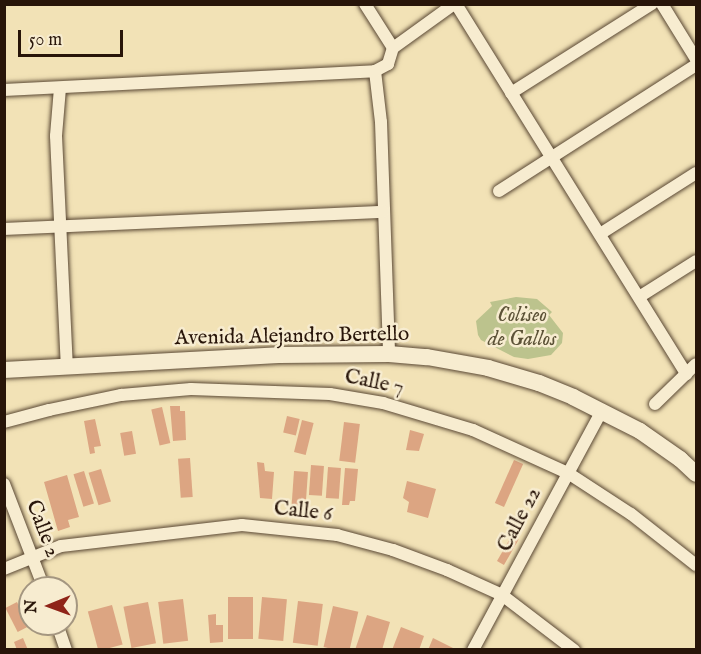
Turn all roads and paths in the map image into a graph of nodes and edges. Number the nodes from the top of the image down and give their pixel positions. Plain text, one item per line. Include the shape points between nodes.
1 (365, 4) edge
2 (455, 4) edge
3 (652, 4) edge
4 (662, 4) edge
5 (393, 48) junction
6 (696, 59) edge
7 (696, 64) edge
8 (375, 71) junction
9 (60, 88) junction
10 (4, 90) edge
11 (511, 93) junction
12 (552, 157) junction
13 (696, 173) edge
14 (499, 191) dead end
15 (384, 212) junction
16 (60, 227) junction
17 (4, 229) edge
18 (600, 234) junction
19 (696, 261) edge
20 (639, 297) junction
21 (389, 354) junction
22 (696, 364) edge
23 (67, 368) junction
24 (4, 370) edge
25 (686, 374) junction
26 (655, 404) dead end
27 (602, 410) junction
28 (4, 422) edge
29 (568, 473) junction
30 (696, 474) edge
31 (4, 484) edge
32 (32, 556) junction
33 (696, 565) edge
34 (4, 569) edge
35 (40, 576) edge
36 (502, 595) junction
37 (473, 650) edge
38 (574, 650) edge

1 - 5 street
2 - 5 street
2 - 11 street
3 - 11 street
4 - 6 street
5 - 8 street via 388,64
7 - 12 street
8 - 9 street
8 - 15 street
9 - 10 street
9 - 16 street via 56,136
11 - 12 street
12 - 14 street
12 - 18 street
13 - 18 street
15 - 16 street
15 - 21 street
16 - 17 street
16 - 23 street
18 - 20 street
19 - 20 street
20 - 25 street
21 - 23 main road, Avenida Alejandro Bertello via 279,355
21 - 27 main road, Avenida Alejandro Bertello via 488,368 539,383
22 - 25 street
23 - 24 main road, Avenida Alejandro Bertello
25 - 26 street
27 - 29 street, Calle 22
27 - 30 main road, Avenida Alejandro Bertello via 640,431
28 - 29 street, Calle 7 via 121,395 191,389 330,394 383,403 462,427
29 - 33 street, Calle 7 via 631,514
29 - 36 street, Calle 22
31 - 32 street, Calle 2
32 - 34 street, Calle 6
32 - 35 street, Calle 2
32 - 36 street, Calle 6 via 61,546 242,525 348,538 447,570
36 - 37 street, Calle 22
36 - 38 street, Calle 6

